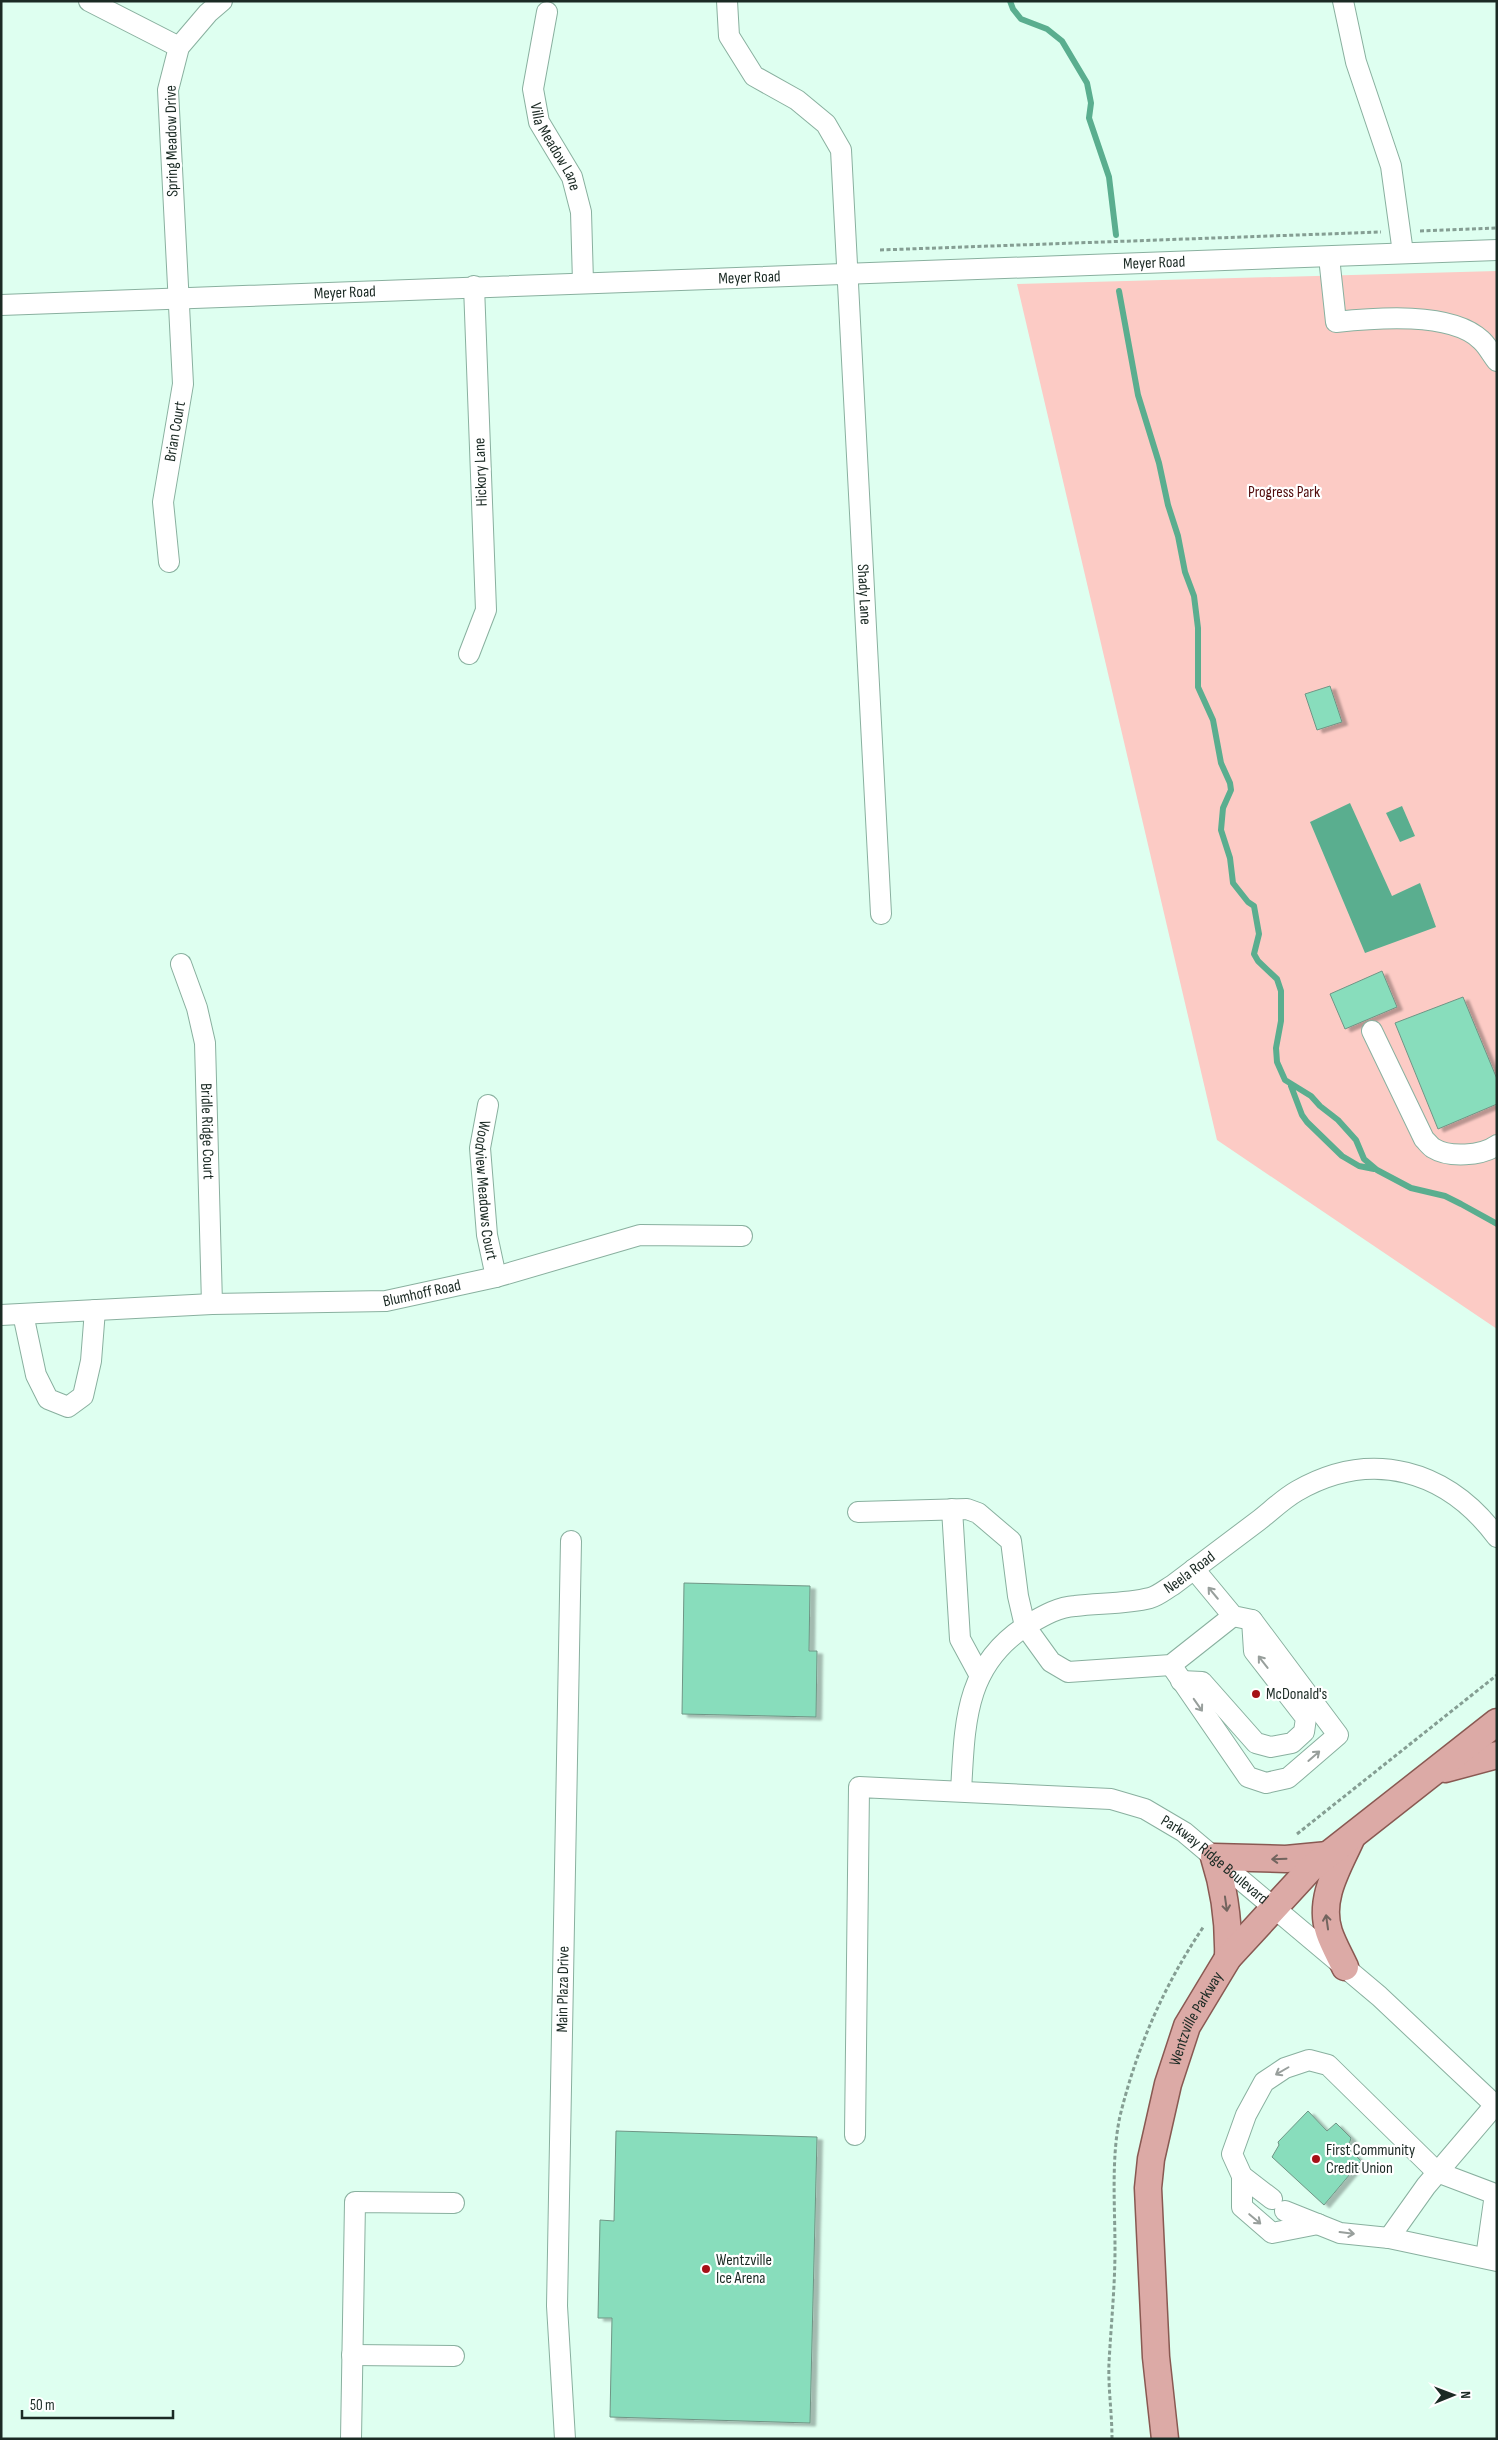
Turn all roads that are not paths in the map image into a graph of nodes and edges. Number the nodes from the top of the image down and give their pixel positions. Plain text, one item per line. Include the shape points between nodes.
1 (89, 1) edge
2 (222, 1) edge
3 (727, 1) edge
4 (1343, 1) edge
5 (547, 12) dead end
6 (179, 46) junction
7 (1497, 250) edge
8 (1402, 253) junction
9 (1328, 257) junction
10 (846, 273) junction
11 (583, 282) junction
12 (474, 286) junction
13 (177, 298) junction
14 (1, 305) edge
15 (1497, 362) edge
16 (169, 562) dead end
17 (469, 654) dead end
18 (881, 914) dead end
19 (181, 964) dead end
20 (1372, 1031) dead end
21 (488, 1105) dead end
22 (1497, 1145) edge
23 (742, 1236) dead end
24 (496, 1277) junction
25 (212, 1304) junction
26 (95, 1310) junction
27 (23, 1314) junction
28 (1, 1315) edge
29 (952, 1509) junction
30 (858, 1512) dead end
31 (1497, 1537) edge
32 (571, 1541) dead end
33 (1194, 1570) junction
34 (1232, 1616) junction
35 (1252, 1620) junction
36 (1025, 1626) junction
37 (1176, 1673) junction
38 (980, 1676) junction
39 (1497, 1722) edge
40 (1497, 1755) edge
41 (1434, 1772) junction
42 (961, 1791) junction
43 (1352, 1836) junction
44 (1328, 1855) junction
45 (1214, 1857) junction
46 (1274, 1907) junction
47 (1228, 1958) junction
48 (1345, 1967) junction
49 (1496, 2106) edge
50 (855, 2135) dead end
51 (1437, 2172) junction
52 (1242, 2176) junction
53 (454, 2203) dead end
54 (1318, 2224) junction
55 (1389, 2238) junction
56 (1491, 2259) edge
57 (352, 2355) junction
58 (454, 2356) dead end
59 (351, 2439) edge
60 (566, 2439) edge
61 (1165, 2439) edge

1 - 6 street
2 - 6 street, Spring Meadow Drive
3 - 10 street, Shady Lane via 729,36 754,76 797,100 826,124 841,150
4 - 8 street via 1356,62 1391,166
5 - 11 street, Villa Meadow Lane via 533,89 539,122 572,177 581,212
6 - 13 street, Spring Meadow Drive via 168,90
7 - 8 street, Meyer Road
8 - 9 street, Meyer Road
9 - 10 street, Meyer Road
9 - 15 street via 1336,322 1378,318 1437,321 1481,339
10 - 11 street, Meyer Road
10 - 18 street, Shady Lane
11 - 12 street, Meyer Road
12 - 13 street, Meyer Road
12 - 17 street, Hickory Lane via 486,610
13 - 14 street, Meyer Road
13 - 16 street, Brian Court via 183,384 163,502
19 - 25 street, Bridle Ridge Court via 205,1043
20 - 22 street via 1424,1139 1434,1148 1452,1153 1473,1154
21 - 24 street, Woodview Meadows Court via 480,1148 487,1235
23 - 24 street, Blumhoff Road via 640,1235
24 - 25 street, Blumhoff Road via 386,1301
25 - 26 street, Blumhoff Road
26 - 27 street, Blumhoff Road
26 - 27 street via 91,1361 83,1396 68,1407 48,1399 36,1375
27 - 28 street, Blumhoff Road
29 - 30 street
29 - 36 street via 978,1513 1011,1541
29 - 38 street via 960,1639
31 - 33 street, Neela Road via 1472,1508 1432,1481 1408,1472 1376,1468 1351,1470 1296,1492
32 - 60 street, Main Plaza Drive via 558,2306
34 -> 33 street
33 - 36 street, Neela Road via 1152,1598 1072,1606 1044,1614
34 - 35 street
34 - 37 street
37 -> 35 street via 1202,1682 1256,1743 1271,1747 1292,1743 1304,1732 1306,1718 1254,1651
37 -> 35 street via 1248,1777 1266,1783 1288,1778 1338,1735
36 - 37 street via 1051,1662 1068,1672
36 - 38 street, Neela Road via 1012,1634
38 - 42 street, Neela Road via 971,1695 965,1728
39 - 41 main road, Wentzville Parkway
40 - 41 main road
41 - 43 main road, Wentzville Parkway
42 - 45 street, Parkway Ridge Boulevard via 1111,1799 1145,1809 1184,1832
42 - 50 street, Parkway Ridge Boulevard via 859,1787
43 - 44 main road, Wentzville Parkway
48 -> 43 main road via 1329,1932 1326,1899
44 -> 45 main road via 1286,1859
44 - 46 main road, Wentzville Parkway
45 - 46 street, Parkway Ridge Boulevard
45 -> 47 main road via 1226,1899
46 - 47 main road, Wentzville Parkway
46 - 48 street, Parkway Ridge Boulevard
47 - 61 main road, Wentzville Parkway via 1187,2026 1168,2084 1151,2159 1148,2188 1151,2289 1158,2391
48 - 49 street, Parkway Ridge Boulevard
49 - 51 street
51 -> 52 street via 1328,2065 1309,2060 1285,2068 1264,2082 1246,2115 1232,2154
51 - 55 street
51 - 56 street via 1495,2194
52 - 54 street via 1278,2205
52 -> 54 street via 1242,2207 1272,2233
53 - 57 street via 356,2202
54 -> 55 street via 1340,2233
55 - 56 street
57 - 58 street
57 - 59 street

